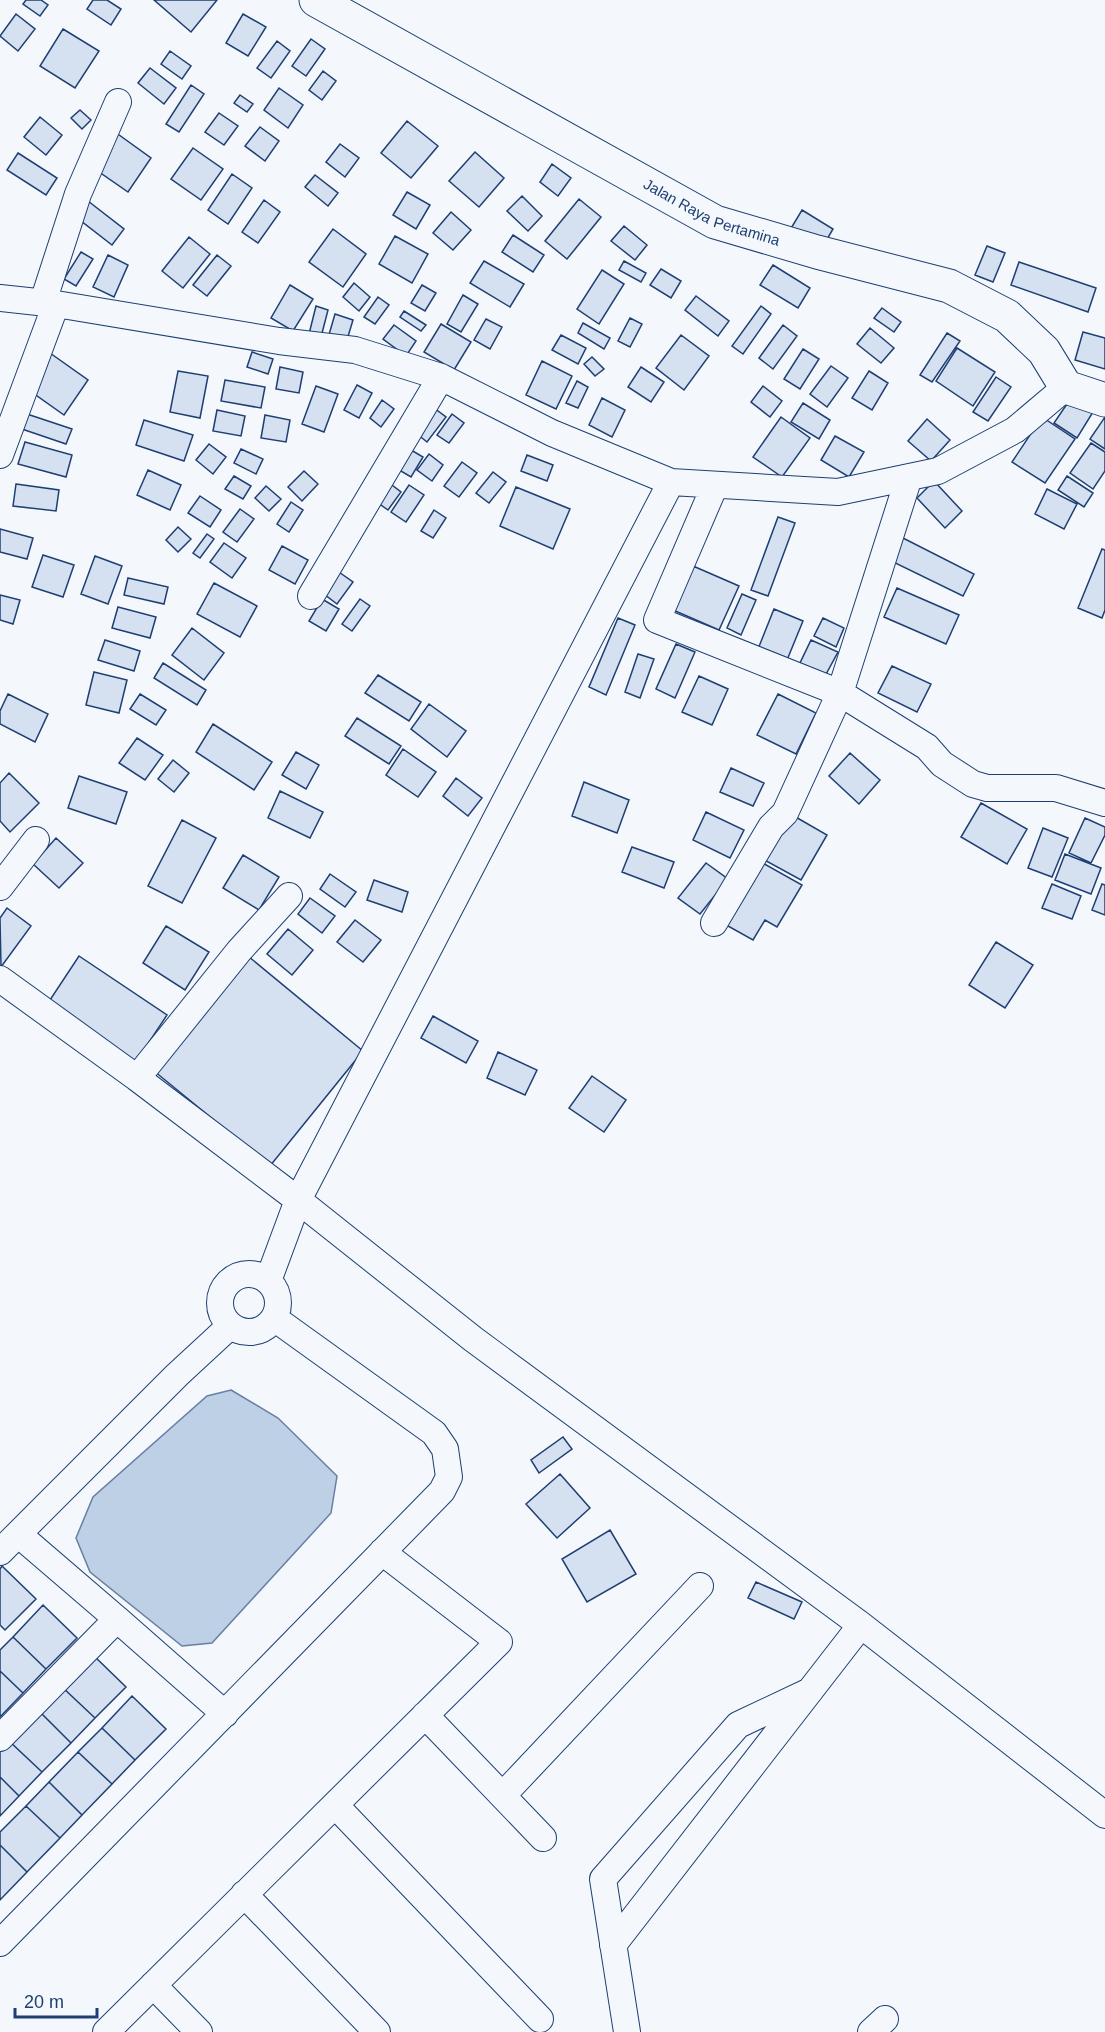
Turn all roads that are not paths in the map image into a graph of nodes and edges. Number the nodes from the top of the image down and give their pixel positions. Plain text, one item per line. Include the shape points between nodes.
1 (316, 0) edge
2 (118, 102) dead end
3 (0, 298) edge
4 (50, 303) junction
5 (441, 377) junction
6 (1066, 387) junction
7 (1105, 400) edge
8 (0, 455) edge
9 (909, 477) junction
10 (671, 482) junction
11 (716, 485) junction
12 (311, 596) dead end
13 (840, 693) junction
14 (1105, 802) edge
15 (36, 840) dead end
16 (0, 887) edge
17 (289, 896) dead end
18 (714, 923) dead end
19 (0, 979) edge
20 (137, 1078) junction
21 (298, 1200) junction
22 (268, 1281) junction
23 (274, 1318) junction
24 (230, 1326) junction
25 (18, 1534) junction
26 (0, 1552) edge
27 (382, 1552) junction
28 (700, 1587) dead end
29 (117, 1619) junction
30 (861, 1625) junction
31 (810, 1691) junction
32 (225, 1714) junction
33 (425, 1715) junction
34 (0, 1738) edge
35 (502, 1795) junction
36 (335, 1805) junction
37 (1105, 1815) edge
38 (543, 1838) dead end
39 (244, 1894) junction
40 (0, 1943) edge
41 (613, 1945) junction
42 (153, 1985) junction
43 (540, 2019) dead end
44 (626, 2031) edge
45 (106, 2032) edge
46 (199, 2032) edge
47 (376, 2032) edge

1 - 6 main road, Jalan Raya Pertamina via 715,222 949,286 1007,316 1044,351
2 - 4 street via 78,194
3 - 4 street
4 - 5 street via 356,350
4 - 8 street
5 - 10 street via 552,432
5 - 12 street
6 - 7 main road
6 - 9 street via 1015,430 939,471
9 - 11 street via 838,492
9 - 13 street
10 - 11 street
10 - 21 street
11 - 13 street via 657,620
13 - 14 street via 927,747 942,764 973,784 987,788 1056,788
13 - 18 street via 785,813 771,827
15 - 16 street
17 - 20 street via 239,951
19 - 20 street
20 - 21 street
21 - 22 street
21 - 30 street via 473,1340
22 - 23 street via 278,1298
22 - 24 street via 249,1274 230,1281 220,1298 220,1308
23 - 24 street via 268,1326 249,1333
23 - 27 street via 434,1433 445,1449 449,1477 442,1491
24 - 25 street
25 - 26 street
25 - 29 street
27 - 32 street
27 - 33 street via 499,1642
28 - 35 street
29 - 32 street
29 - 34 street
30 - 31 street
30 - 37 street
31 - 41 street
31 - 41 street via 738,1725 603,1879
32 - 40 street
33 - 35 street
33 - 36 street
35 - 38 street
36 - 39 street
36 - 43 street
39 - 42 street
39 - 47 street
41 - 44 street
42 - 45 street
42 - 46 street

